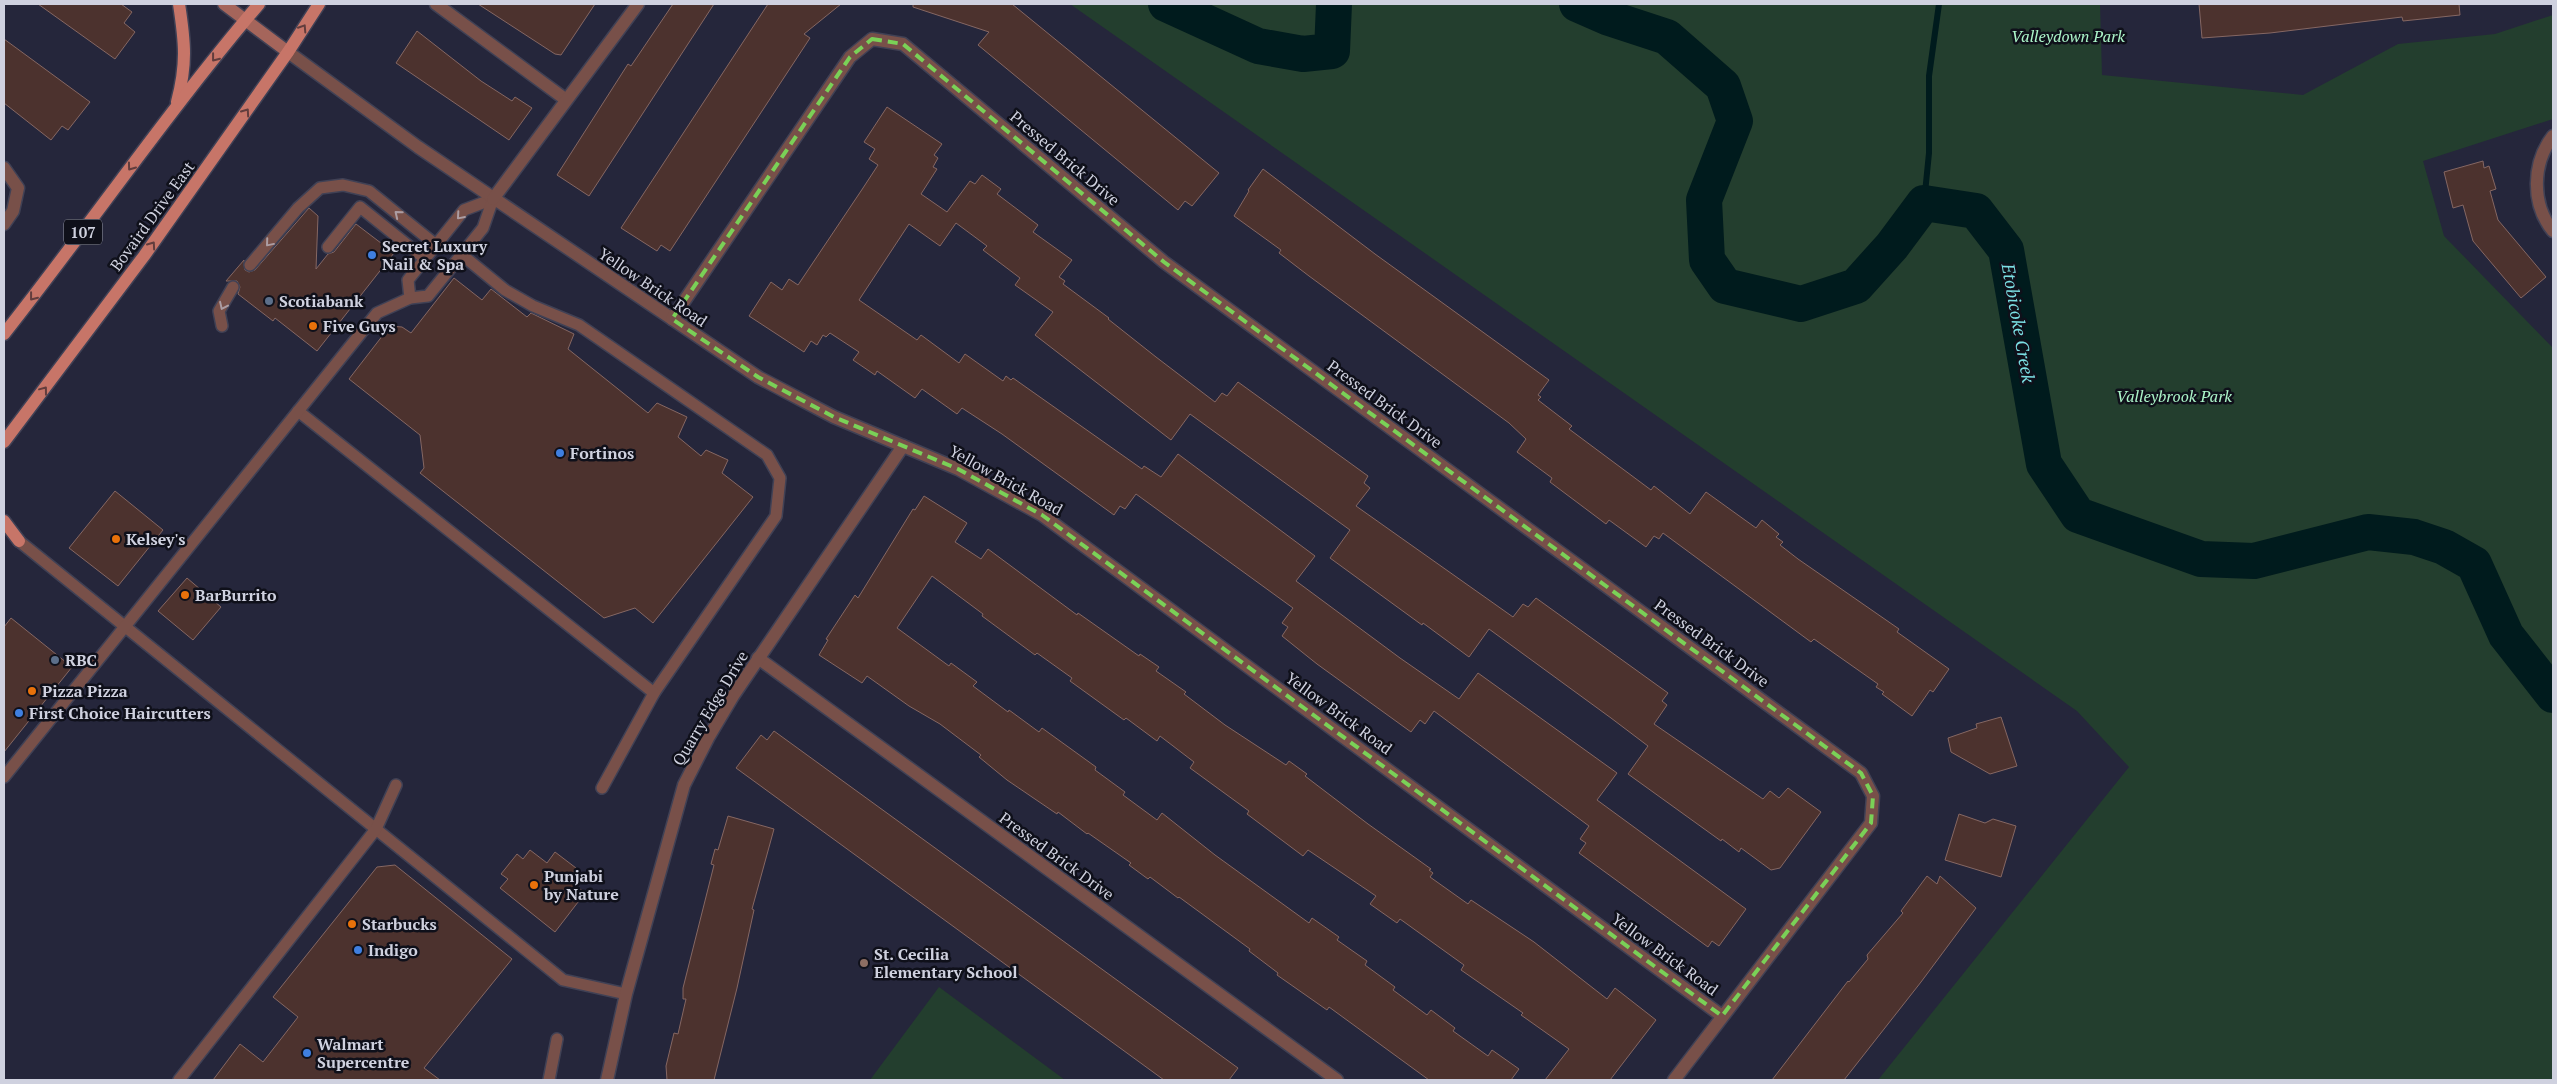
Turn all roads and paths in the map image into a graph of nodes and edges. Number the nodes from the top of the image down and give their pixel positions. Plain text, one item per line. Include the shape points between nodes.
1 (179, 4) edge
2 (224, 4) edge
3 (259, 4) edge
4 (319, 4) edge
5 (436, 4) edge
6 (638, 4) edge
7 (245, 20) junction
8 (288, 52) junction
9 (565, 99) junction
10 (176, 107) junction
11 (2553, 136) edge
12 (4, 168) edge
13 (493, 199) junction
14 (4, 224) edge
15 (2553, 231) edge
16 (436, 245) junction
17 (328, 247) dead end
18 (461, 254) junction
19 (425, 259) junction
20 (250, 265) dead end
21 (233, 287) dead end
22 (410, 298) junction
23 (672, 319) junction
24 (222, 326) dead end
25 (4, 334) edge
26 (298, 411) junction
27 (27, 412) junction
28 (4, 442) edge
29 (903, 446) junction
30 (4, 452) edge
31 (4, 522) edge
32 (4, 537) edge
33 (19, 542) junction
34 (124, 626) junction
35 (758, 658) junction
36 (654, 694) junction
37 (4, 777) edge
38 (396, 785) dead end
39 (602, 788) dead end
40 (376, 830) junction
41 (626, 994) junction
42 (1722, 1016) junction
43 (557, 1039) dead end
44 (179, 1080) edge
45 (550, 1080) edge
46 (607, 1080) edge
47 (1337, 1080) edge
48 (1674, 1080) edge

1 - 10 main road via 186,51 184,77
2 - 7 street, Yellow Brick Road
3 - 7 main road, 107
8 -> 4 main road, Bovaird Drive East
5 - 9 street
6 - 9 street
7 - 8 street, Yellow Brick Road
7 -> 10 main road, 107
8 - 13 street, Yellow Brick Road
27 -> 8 main road, Bovaird Drive East via 144,256
9 - 13 street
10 -> 25 main road, 107
11 - 15 street via 2536,178 2538,198 2546,222
12 - 14 street via 18,188 13,210
13 -> 16 lane via 464,210
13 - 18 lane via 483,228
13 - 23 street, Yellow Brick Road
16 - 19 lane
16 -> 20 lane via 369,191 343,185 320,188 298,208
17 - 19 lane via 360,207
18 - 22 lane via 428,296
18 - 36 lane via 512,294 579,325 767,455 780,478 776,516
19 - 22 lane via 408,280
21 -> 24 lane via 219,311
22 - 26 lane via 377,313
23 - 29 street, Yellow Brick Road via 758,377 834,417
23 - 42 street, Pressed Brick Drive via 850,57 872,39 903,44 1164,262 1861,772 1873,796 1871,823
26 - 34 lane
26 - 36 lane
27 - 28 main road, Bovaird Drive East
27 - 30 main road
29 - 35 street, Quarry Edge Drive
29 - 42 street, Yellow Brick Road via 958,468 1042,515
31 - 33 main road
32 - 33 main road
33 - 34 lane
34 - 37 lane
34 - 40 lane
35 - 41 street, Quarry Edge Drive via 708,738 684,785
35 - 47 street, Pressed Brick Drive
36 - 39 lane
38 - 40 lane
40 - 41 lane via 563,980
40 - 44 lane
41 - 46 street, Quarry Edge Drive
42 - 48 street, Pressed Brick Drive
43 - 45 lane

